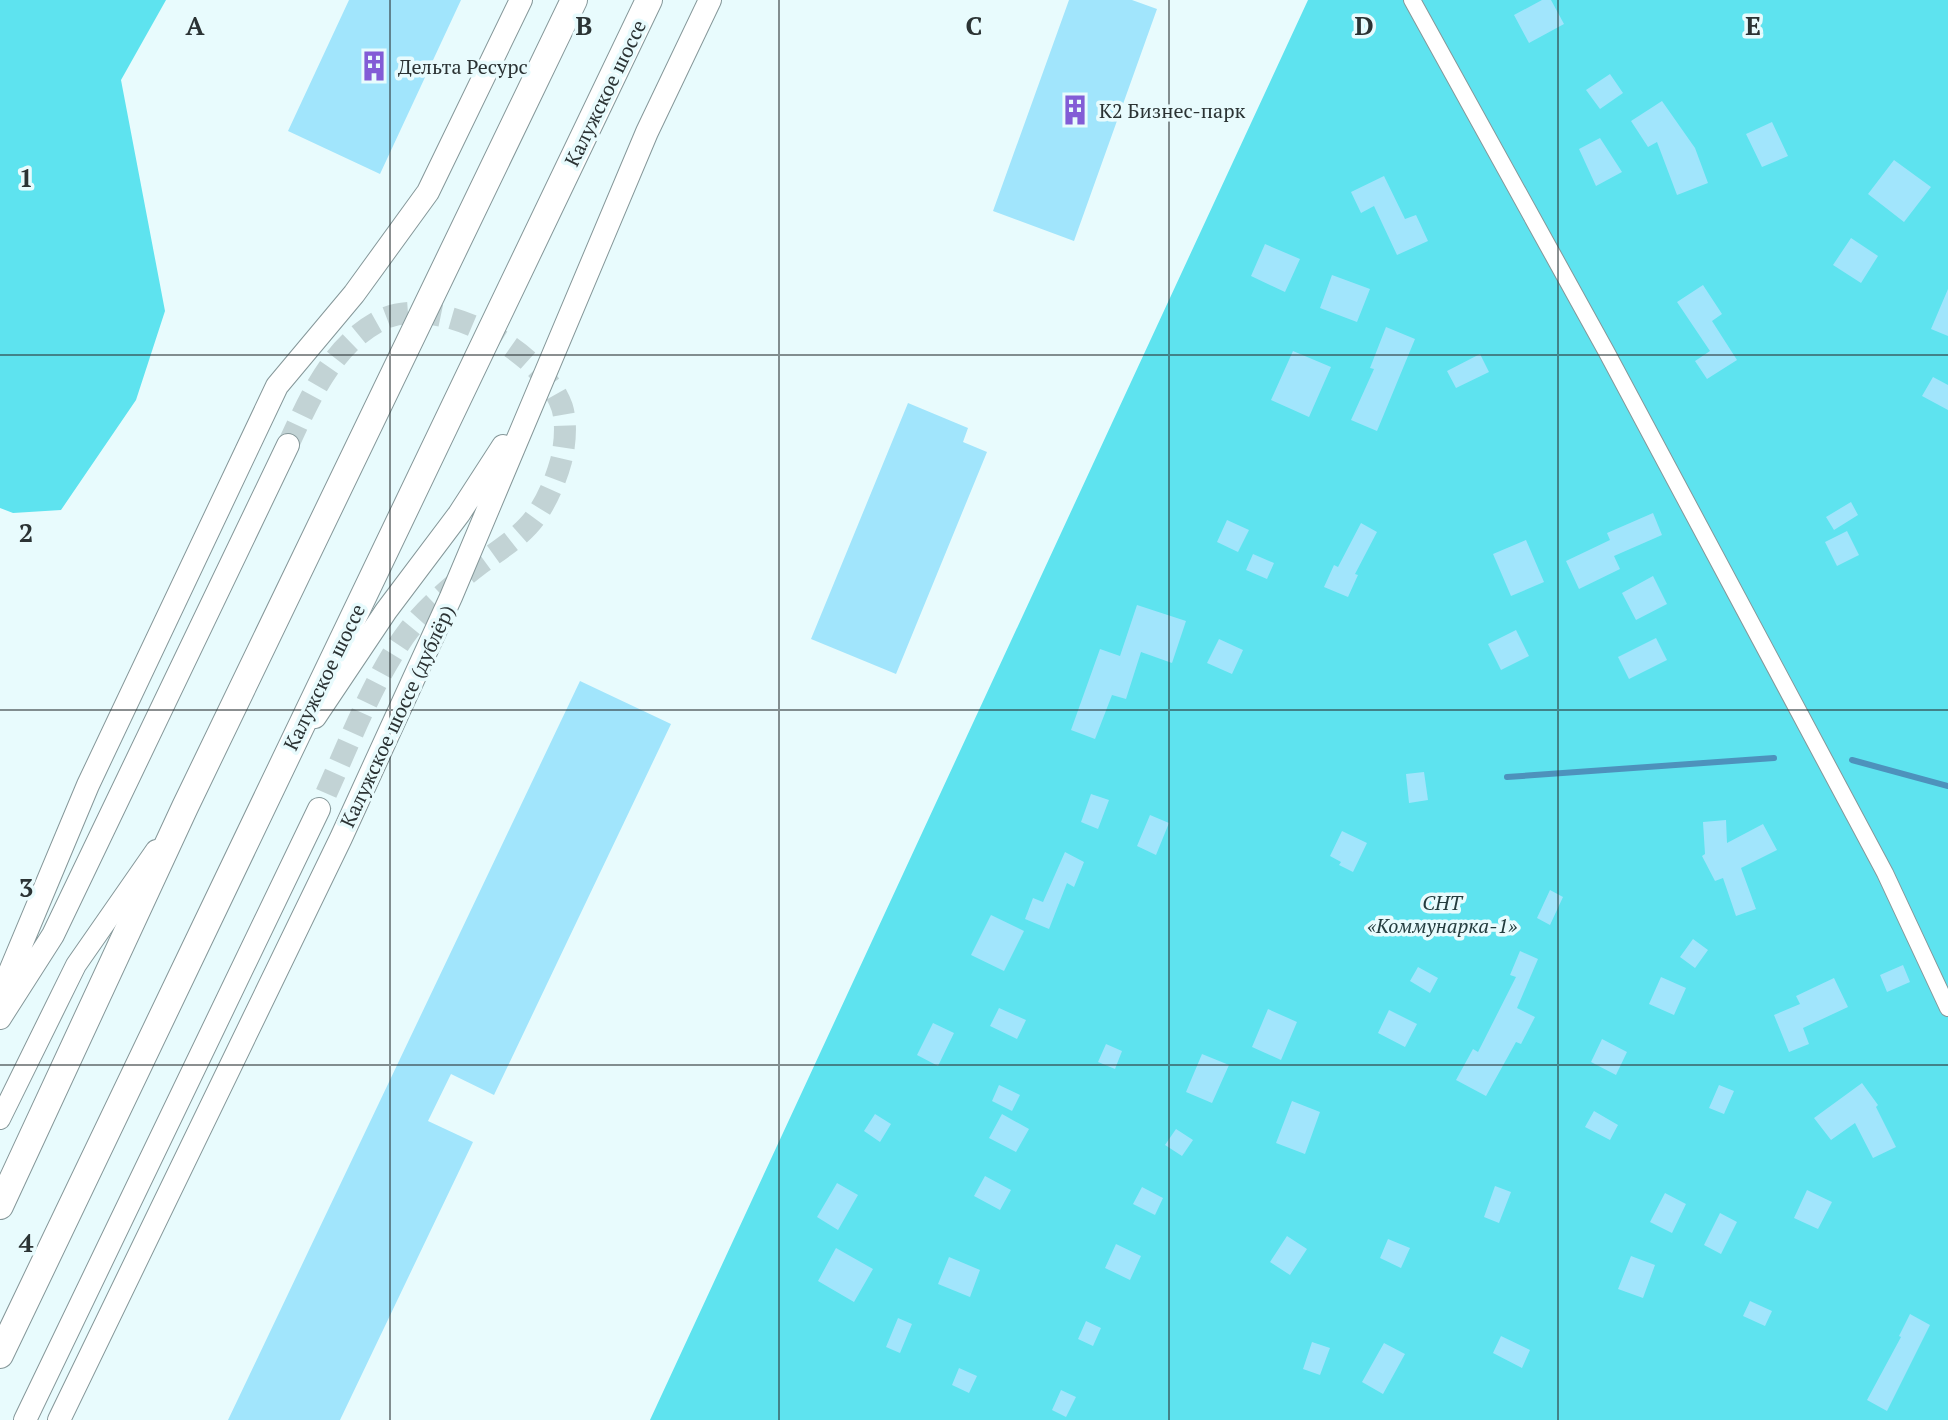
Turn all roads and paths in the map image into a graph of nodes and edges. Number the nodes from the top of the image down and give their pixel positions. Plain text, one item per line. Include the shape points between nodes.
1 (521, 0) edge
2 (566, 0) edge
3 (574, 0) edge
4 (649, 0) edge
5 (710, 0) edge
6 (1412, 0) edge
7 (545, 59) junction
8 (532, 402) junction
9 (288, 445) tunnel mouth
10 (279, 772) junction
11 (185, 807) junction
12 (319, 809) tunnel mouth
13 (0, 995) edge
14 (1948, 1008) edge
15 (0, 1018) edge
16 (0, 1119) edge
17 (0, 1206) edge
18 (0, 1355) edge
19 (25, 1420) edge
20 (59, 1420) edge

1 - 13 main road via 428,192 354,294 277,386 88,785
2 - 7 main road
3 - 7 highway
4 - 10 highway, Калужское шоссе
5 - 8 main road, Калужское шоссе (дублёр) via 647,132
6 - 14 street via 1885,873
7 - 11 highway
8 - 10 main road
8 - 20 main road, Калужское шоссе (дублёр) via 451,597 341,838
9 - 15 main road via 53,935
10 - 18 highway, Калужское шоссе
11 - 16 street via 76,965
11 - 17 highway
12 - 19 main road

